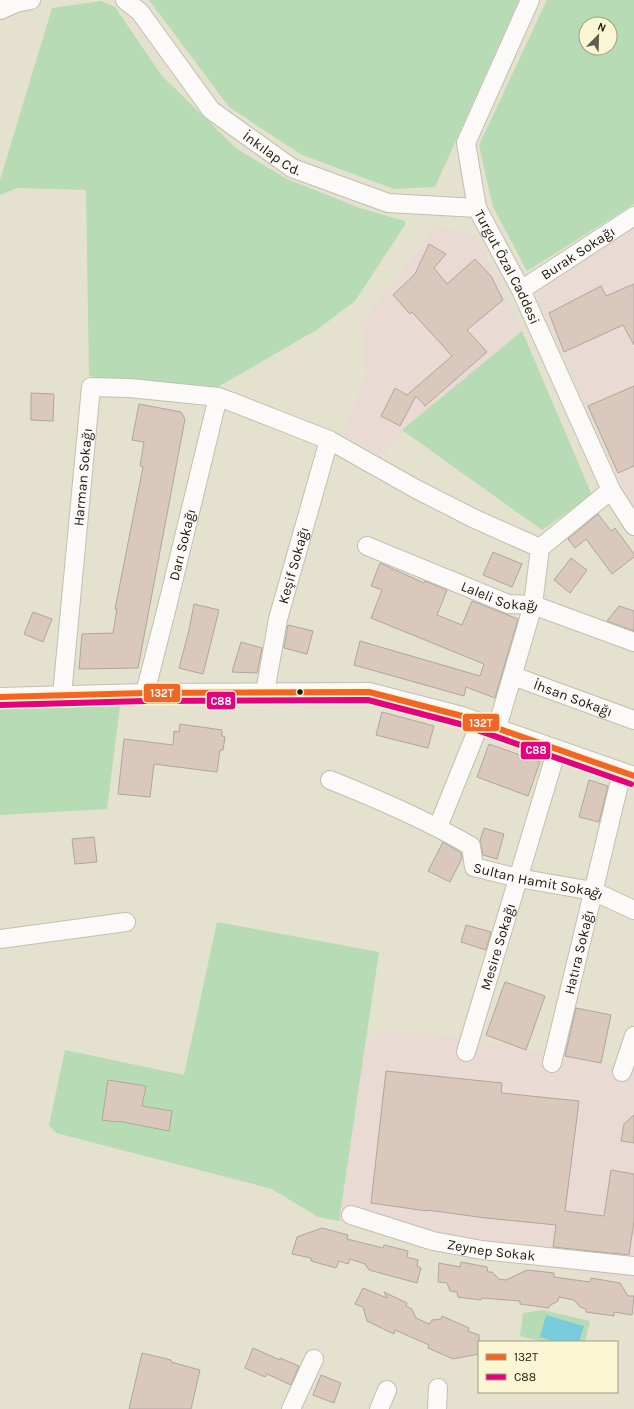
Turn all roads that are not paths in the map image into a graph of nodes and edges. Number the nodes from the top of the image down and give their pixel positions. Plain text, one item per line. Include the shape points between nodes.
1 (32, 0) edge
2 (125, 0) edge
3 (530, 0) edge
4 (0, 10) edge
5 (477, 208) junction
6 (634, 216) edge
7 (521, 290) junction
8 (218, 397) junction
9 (329, 440) junction
10 (612, 490) junction
11 (632, 520) edge
12 (367, 546) dead end
13 (540, 548) junction
14 (533, 606) junction
15 (634, 642) edge
16 (513, 676) junction
17 (265, 692) junction
18 (145, 693) junction
19 (62, 695) junction
20 (0, 697) edge
21 (634, 720) edge
22 (480, 723) junction
23 (497, 728) junction
24 (557, 749) junction
25 (628, 774) edge
26 (330, 780) dead end
27 (438, 827) junction
28 (518, 878) junction
29 (593, 891) junction
30 (634, 910) edge
31 (126, 922) dead end
32 (0, 939) edge
33 (634, 1036) edge
34 (466, 1052) dead end
35 (552, 1063) dead end
36 (622, 1072) dead end
37 (351, 1216) dead end
38 (634, 1266) edge
39 (314, 1359) dead end
40 (438, 1388) dead end
41 (387, 1390) dead end
42 (292, 1409) edge
43 (379, 1409) edge
44 (437, 1409) edge

1 - 4 street
2 - 5 street, İnkılap Cd. via 140,12 212,110 292,168 388,203
3 - 5 street, Turgut Özal Caddesi via 466,143
5 - 7 street, Turgut Özal Caddesi
6 - 7 street, Burak Sokağı
7 - 10 street, Turgut Özal Caddesi
8 - 9 street
8 - 18 street, Darı Sokağı
8 - 19 street, Harman Sokağı via 130,388 91,387
9 - 13 street via 468,516
9 - 17 street, Keşif Sokağı via 278,619
10 - 11 street, Turgut Özal Caddesi
10 - 13 street
12 - 14 street, Laleli Sokağı via 508,604
13 - 14 street
14 - 15 street, Laleli Sokağı
14 - 16 street
16 - 21 street, İhsan Sokağı
16 - 23 street
17 - 18 street
17 - 22 street via 369,692
18 - 19 street
19 - 20 street
22 - 23 street
22 - 27 street
23 - 24 street
24 - 25 street
24 - 28 street, Mesire Sokağı
25 - 29 street, Hatıra Sokağı
26 - 27 street, Sultan Hamit Sokağı via 386,802
27 - 28 street, Sultan Hamit Sokağı via 471,846 474,866
28 - 29 street, Sultan Hamit Sokağı
28 - 34 street, Mesire Sokağı
29 - 30 street, Sultan Hamit Sokağı
29 - 35 street, Hatıra Sokağı
31 - 32 street
33 - 36 street
37 - 38 street, Zeynep Sokak via 433,1241 482,1250
39 - 42 street
40 - 44 street
41 - 43 street

